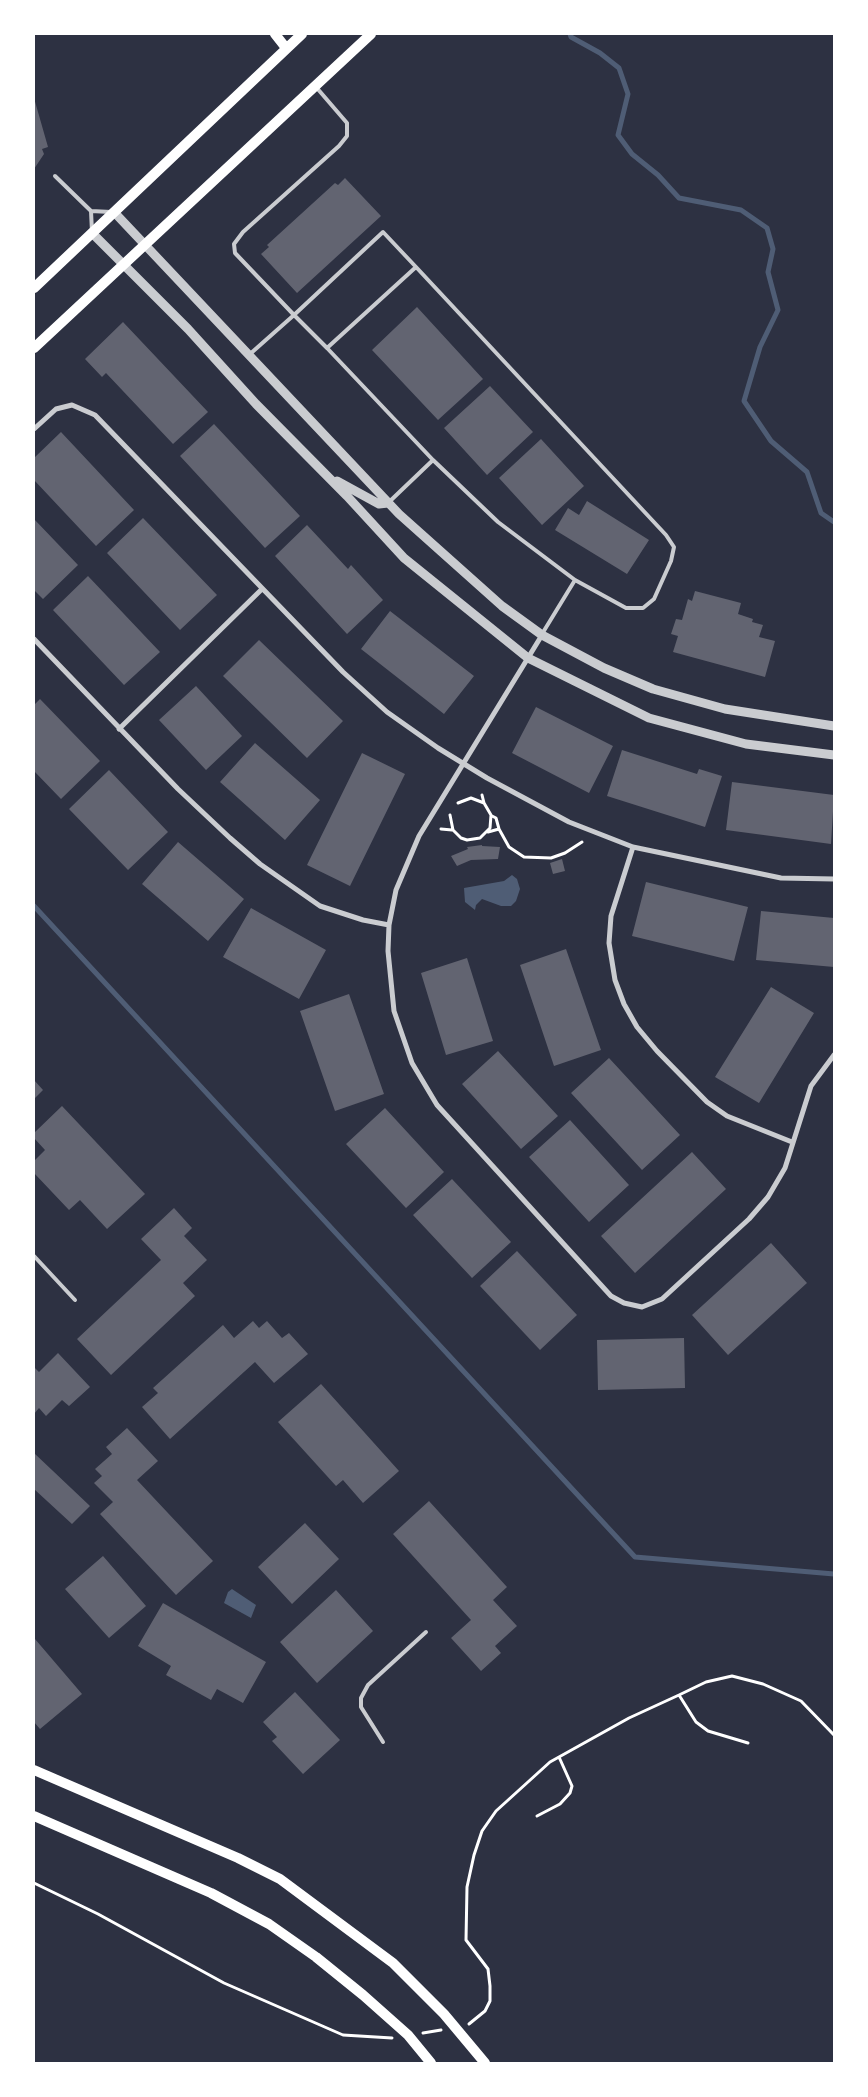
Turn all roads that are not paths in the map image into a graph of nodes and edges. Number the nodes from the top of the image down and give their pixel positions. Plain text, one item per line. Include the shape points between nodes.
1 (275, 34) edge
2 (302, 34) edge
3 (371, 34) edge
4 (286, 48) junction
5 (315, 86) junction
6 (55, 176) dead end
7 (90, 211) junction
8 (114, 212) junction
9 (92, 232) junction
10 (143, 244) junction
11 (122, 264) junction
12 (416, 267) junction
13 (34, 288) edge
14 (294, 315) junction
15 (34, 348) edge
16 (327, 348) junction
17 (248, 355) junction
18 (34, 429) edge
19 (433, 460) junction
20 (324, 473) junction
21 (388, 503) junction
22 (575, 580) junction
23 (262, 589) junction
24 (542, 635) junction
25 (34, 639) edge
26 (528, 658) junction
27 (834, 726) edge
28 (119, 729) junction
29 (834, 755) edge
30 (464, 764) junction
31 (633, 847) junction
32 (834, 879) edge
33 (389, 925) junction
34 (834, 1055) edge
35 (792, 1142) junction
36 (34, 1256) edge
37 (75, 1300) dead end
38 (426, 1632) dead end
39 (383, 1742) dead end
40 (34, 1770) edge
41 (34, 1816) edge
42 (431, 2063) edge
43 (485, 2063) edge

1 - 4 main road
2 - 4 main road
3 - 5 main road
4 - 8 main road
5 - 10 main road
5 - 14 lane via 347,123 346,136 234,244 235,253
6 - 7 lane
7 - 8 lane
7 - 9 lane
8 - 9 main road
8 - 10 street
9 - 11 street
9 - 13 main road
10 - 11 main road
10 - 17 street
11 - 15 main road
11 - 20 street
12 - 14 lane via 383,232
12 - 16 lane
12 - 22 lane via 674,547 654,599 643,608 626,608
14 - 16 lane
14 - 17 lane
16 - 19 lane
17 - 21 street
18 - 23 street via 56,409 72,405 95,415
19 - 21 lane
19 - 22 lane via 498,522
20 - 21 street via 371,501
20 - 26 street via 404,558
21 - 24 street via 502,606
22 - 24 lane
23 - 28 street
23 - 30 street via 387,712
24 - 26 street
24 - 27 street via 604,668 653,689 725,709
25 - 28 street
26 - 29 street via 649,718 746,744
26 - 30 street
28 - 33 street via 230,838 290,886 320,906
30 - 31 street via 569,822
30 - 33 street via 419,836 396,890
31 - 32 street via 781,878
31 - 35 street via 611,916 609,943 615,980 624,1004 652,1045 707,1102 726,1116
33 - 35 street via 388,951 394,1011 412,1063 438,1105 611,1296 642,1307 662,1299 749,1219 768,1197 785,1168
34 - 35 street via 811,1086
36 - 37 lane
38 - 39 lane via 368,1685 361,1698 366,1718
40 - 43 main road via 280,1879 393,1963 439,2008
41 - 42 main road via 242,1908 316,1957 363,1995 408,2035

